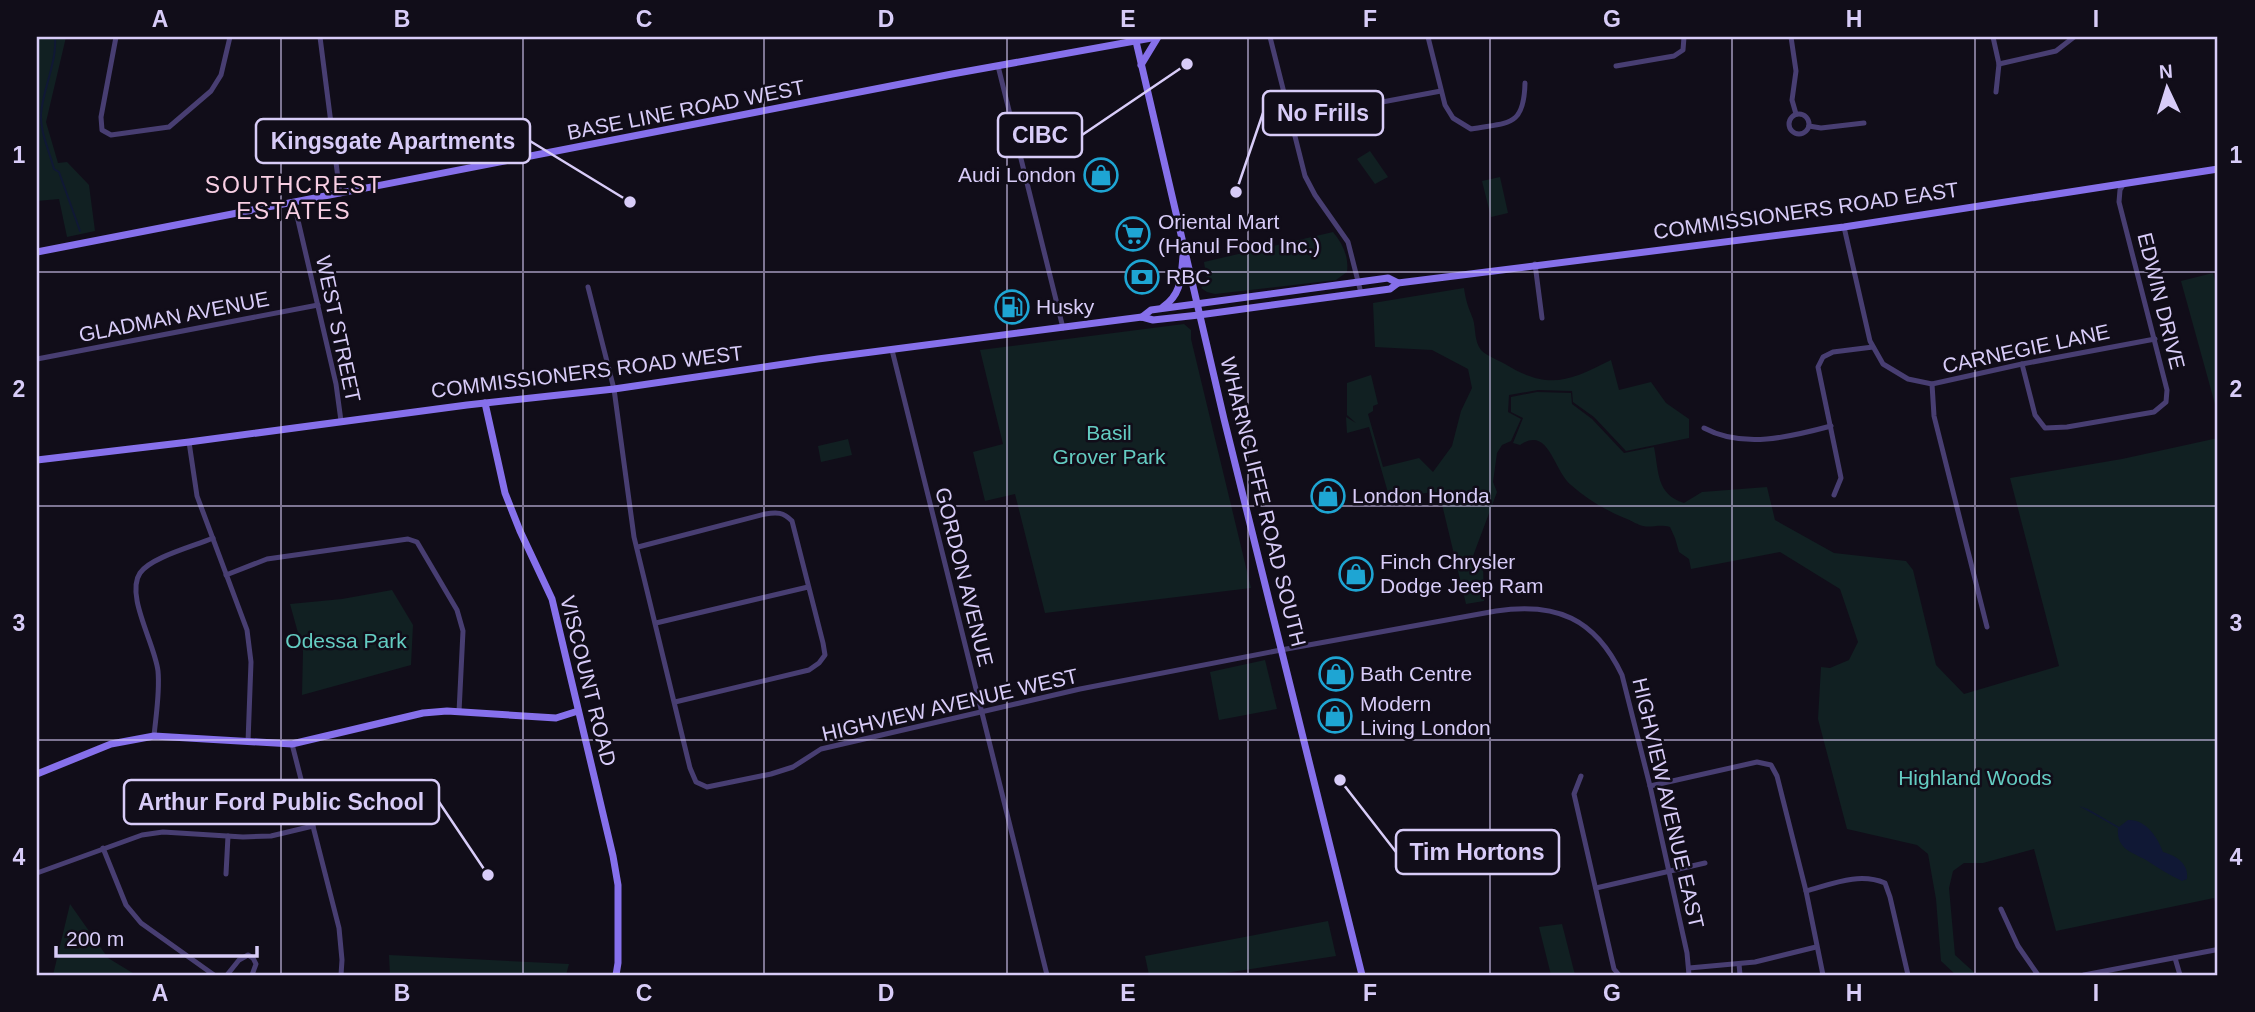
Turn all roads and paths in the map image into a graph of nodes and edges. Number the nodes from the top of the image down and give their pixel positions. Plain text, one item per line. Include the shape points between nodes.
1 (116, 37) edge
2 (230, 37) edge
3 (320, 37) edge
4 (1158, 37) edge
5 (1270, 37) edge
6 (1428, 37) edge
7 (1684, 37) edge
8 (1791, 37) edge
9 (1993, 37) edge
10 (2074, 37) edge
11 (1135, 39) edge
12 (1999, 64) junction
13 (998, 66) junction
14 (1141, 66) junction
15 (1616, 66) dead end
16 (1525, 83) dead end
17 (1441, 91) junction
18 (1996, 92) dead end
19 (1350, 108) dead end
20 (1796, 114) junction
21 (1864, 123) dead end
22 (1809, 126) junction
23 (2218, 169) edge
24 (2124, 183) junction
25 (340, 194) junction
26 (294, 203) junction
27 (1844, 227) junction
28 (1183, 248) junction
29 (37, 252) edge
30 (1535, 264) junction
31 (1359, 281) junction
32 (1398, 283) junction
33 (588, 287) dead end
34 (1361, 293) junction
35 (1196, 303) junction
36 (318, 305) junction
37 (1162, 308) junction
38 (1199, 315) junction
39 (1142, 317) junction
40 (1542, 317) dead end
41 (1063, 328) junction
42 (2155, 340) junction
43 (1874, 347) junction
44 (892, 350) junction
45 (37, 359) edge
46 (2022, 364) junction
47 (1932, 384) junction
48 (614, 388) junction
49 (485, 403) junction
50 (341, 421) junction
51 (1831, 426) junction
52 (1704, 428) dead end
53 (189, 442) junction
54 (37, 460) edge
55 (1834, 495) dead end
56 (213, 538) junction
57 (638, 547) junction
58 (226, 575) junction
59 (808, 587) junction
60 (656, 623) junction
61 (1987, 627) dead end
62 (1281, 650) junction
63 (675, 702) junction
64 (578, 710) junction
65 (981, 711) junction
66 (459, 712) junction
67 (154, 736) junction
68 (247, 742) junction
69 (292, 744) junction
70 (37, 774) edge
71 (1581, 776) dead end
72 (1650, 786) junction
73 (313, 826) junction
74 (228, 836) junction
75 (103, 848) junction
76 (1705, 863) dead end
77 (1669, 871) junction
78 (37, 873) edge
79 (226, 874) dead end
80 (1595, 888) junction
81 (1806, 891) junction
82 (2001, 909) dead end
83 (1816, 947) junction
84 (2215, 950) dead end
85 (2175, 958) junction
86 (1739, 964) junction
87 (1689, 972) edge
88 (214, 975) edge
89 (227, 975) edge
90 (251, 975) edge
91 (341, 975) edge
92 (616, 975) edge
93 (1046, 975) edge
94 (1362, 975) edge
95 (1619, 975) edge
96 (1740, 975) edge
97 (1823, 975) edge
98 (1908, 975) edge
99 (2038, 975) edge
100 (2084, 975) edge
101 (2180, 975) edge

1 - 2 street via 101,117 102,130 111,135 169,127 211,91 221,75
3 - 25 street
4 - 11 main road, BASE LINE ROAD WEST
4 - 14 main road
5 - 31 street via 1305,176 1348,242
6 - 17 street
7 - 15 street via 1683,50 1674,56
8 - 20 street
9 - 12 street
10 - 12 street via 2056,51
11 - 13 main road, BASE LINE ROAD WEST
11 - 14 main road, WHARNCLIFFE ROAD SOUTH
12 - 18 street
13 - 25 main road, BASE LINE ROAD WEST
13 - 41 street
14 - 28 main road, WHARNCLIFFE ROAD SOUTH
16 - 17 street via 1525,101 1513,122 1471,129 1453,118
17 - 19 street
20 - 22 street via 1806,116
20 - 22 street via 1789,121 1792,131 1802,133
21 - 22 street
23 - 24 main road, COMMISSIONERS ROAD EAST
24 - 27 main road, COMMISSIONERS ROAD EAST
24 - 42 street, EDWIN DRIVE via 2119,202
25 - 26 main road, BASE LINE ROAD WEST
26 - 29 main road, BASE LINE ROAD WEST
26 - 36 street, WEST STREET
27 - 30 main road, COMMISSIONERS ROAD EAST
27 - 43 street, CARNEGIE LANE
28 - 35 main road, WHARNCLIFFE ROAD SOUTH
28 - 37 main road via 1180,286
30 - 32 main road, COMMISSIONERS ROAD EAST
30 - 40 street
31 - 32 main road, COMMISSIONERS ROAD EAST via 1388,278
31 - 34 street
31 - 35 main road, COMMISSIONERS ROAD EAST
32 - 34 main road, COMMISSIONERS ROAD EAST via 1390,289
33 - 48 street, HIGHVIEW AVENUE WEST
34 - 38 main road, COMMISSIONERS ROAD EAST
35 - 37 main road, COMMISSIONERS ROAD WEST
35 - 38 main road, WHARNCLIFFE ROAD SOUTH
36 - 45 street, GLADMAN AVENUE
36 - 50 street, WEST STREET
37 - 39 main road, COMMISSIONERS ROAD WEST
38 - 39 main road, COMMISSIONERS ROAD WEST
38 - 62 main road, WHARNCLIFFE ROAD SOUTH
39 - 41 main road, COMMISSIONERS ROAD WEST
41 - 44 main road, COMMISSIONERS ROAD WEST
42 - 46 street, CARNEGIE LANE
42 - 46 street, EDWIN DRIVE via 2167,390 2166,402 2154,412 2045,428 2035,415
43 - 47 street, CARNEGIE LANE via 1883,364 1897,374
43 - 51 street via 1823,357 1818,367
44 - 48 main road, COMMISSIONERS ROAD WEST
44 - 65 street, GORDON AVENUE
46 - 47 street, CARNEGIE LANE
47 - 61 street via 1934,416
48 - 49 main road, COMMISSIONERS ROAD WEST
48 - 57 street, HIGHVIEW AVENUE WEST
49 - 50 main road, COMMISSIONERS ROAD WEST
49 - 64 main road, VISCOUNT ROAD via 505,493 552,598
50 - 53 main road, COMMISSIONERS ROAD WEST
51 - 52 street via 1753,439 1722,438
51 - 55 street via 1841,478
53 - 54 main road, COMMISSIONERS ROAD WEST
53 - 56 street via 197,496
56 - 58 street
56 - 67 street via 150,563 135,585 158,673
57 - 59 street via 777,512 792,521
57 - 60 street, HIGHVIEW AVENUE WEST
58 - 66 street via 267,559 408,539 417,542 457,610 463,631
58 - 68 street via 249,644
59 - 60 street
59 - 63 street via 825,655 819,663 809,670
60 - 63 street, HIGHVIEW AVENUE WEST
62 - 65 street, HIGHVIEW AVENUE WEST
62 - 72 street, HIGHVIEW AVENUE EAST via 1521,607 1563,615 1594,633 1615,660 1628,693
62 - 94 main road, WHARNCLIFFE ROAD SOUTH
63 - 65 street, HIGHVIEW AVENUE WEST via 690,768 696,782 708,787 793,767 821,749
64 - 66 main road via 556,718
64 - 92 main road, VISCOUNT ROAD via 618,885
65 - 93 street, GORDON AVENUE
66 - 69 main road via 424,713
67 - 68 main road
67 - 70 main road via 111,744
68 - 69 main road
69 - 73 street
71 - 80 street via 1574,794
72 - 77 street, HIGHVIEW AVENUE EAST
72 - 81 street via 1757,762 1771,765
73 - 74 street via 271,836
73 - 91 street via 339,928
74 - 75 street via 163,832 134,836
74 - 79 street
75 - 78 street
75 - 88 street via 126,905 141,923
76 - 77 street
77 - 80 street
77 - 87 street, HIGHVIEW AVENUE EAST
80 - 95 street
81 - 83 street
81 - 98 street via 1858,878 1872,877 1885,883
82 - 99 street
83 - 86 street
83 - 97 street
84 - 85 street
85 - 100 street
85 - 101 street
86 - 87 street
86 - 96 street
89 - 90 street via 248,955 256,964

